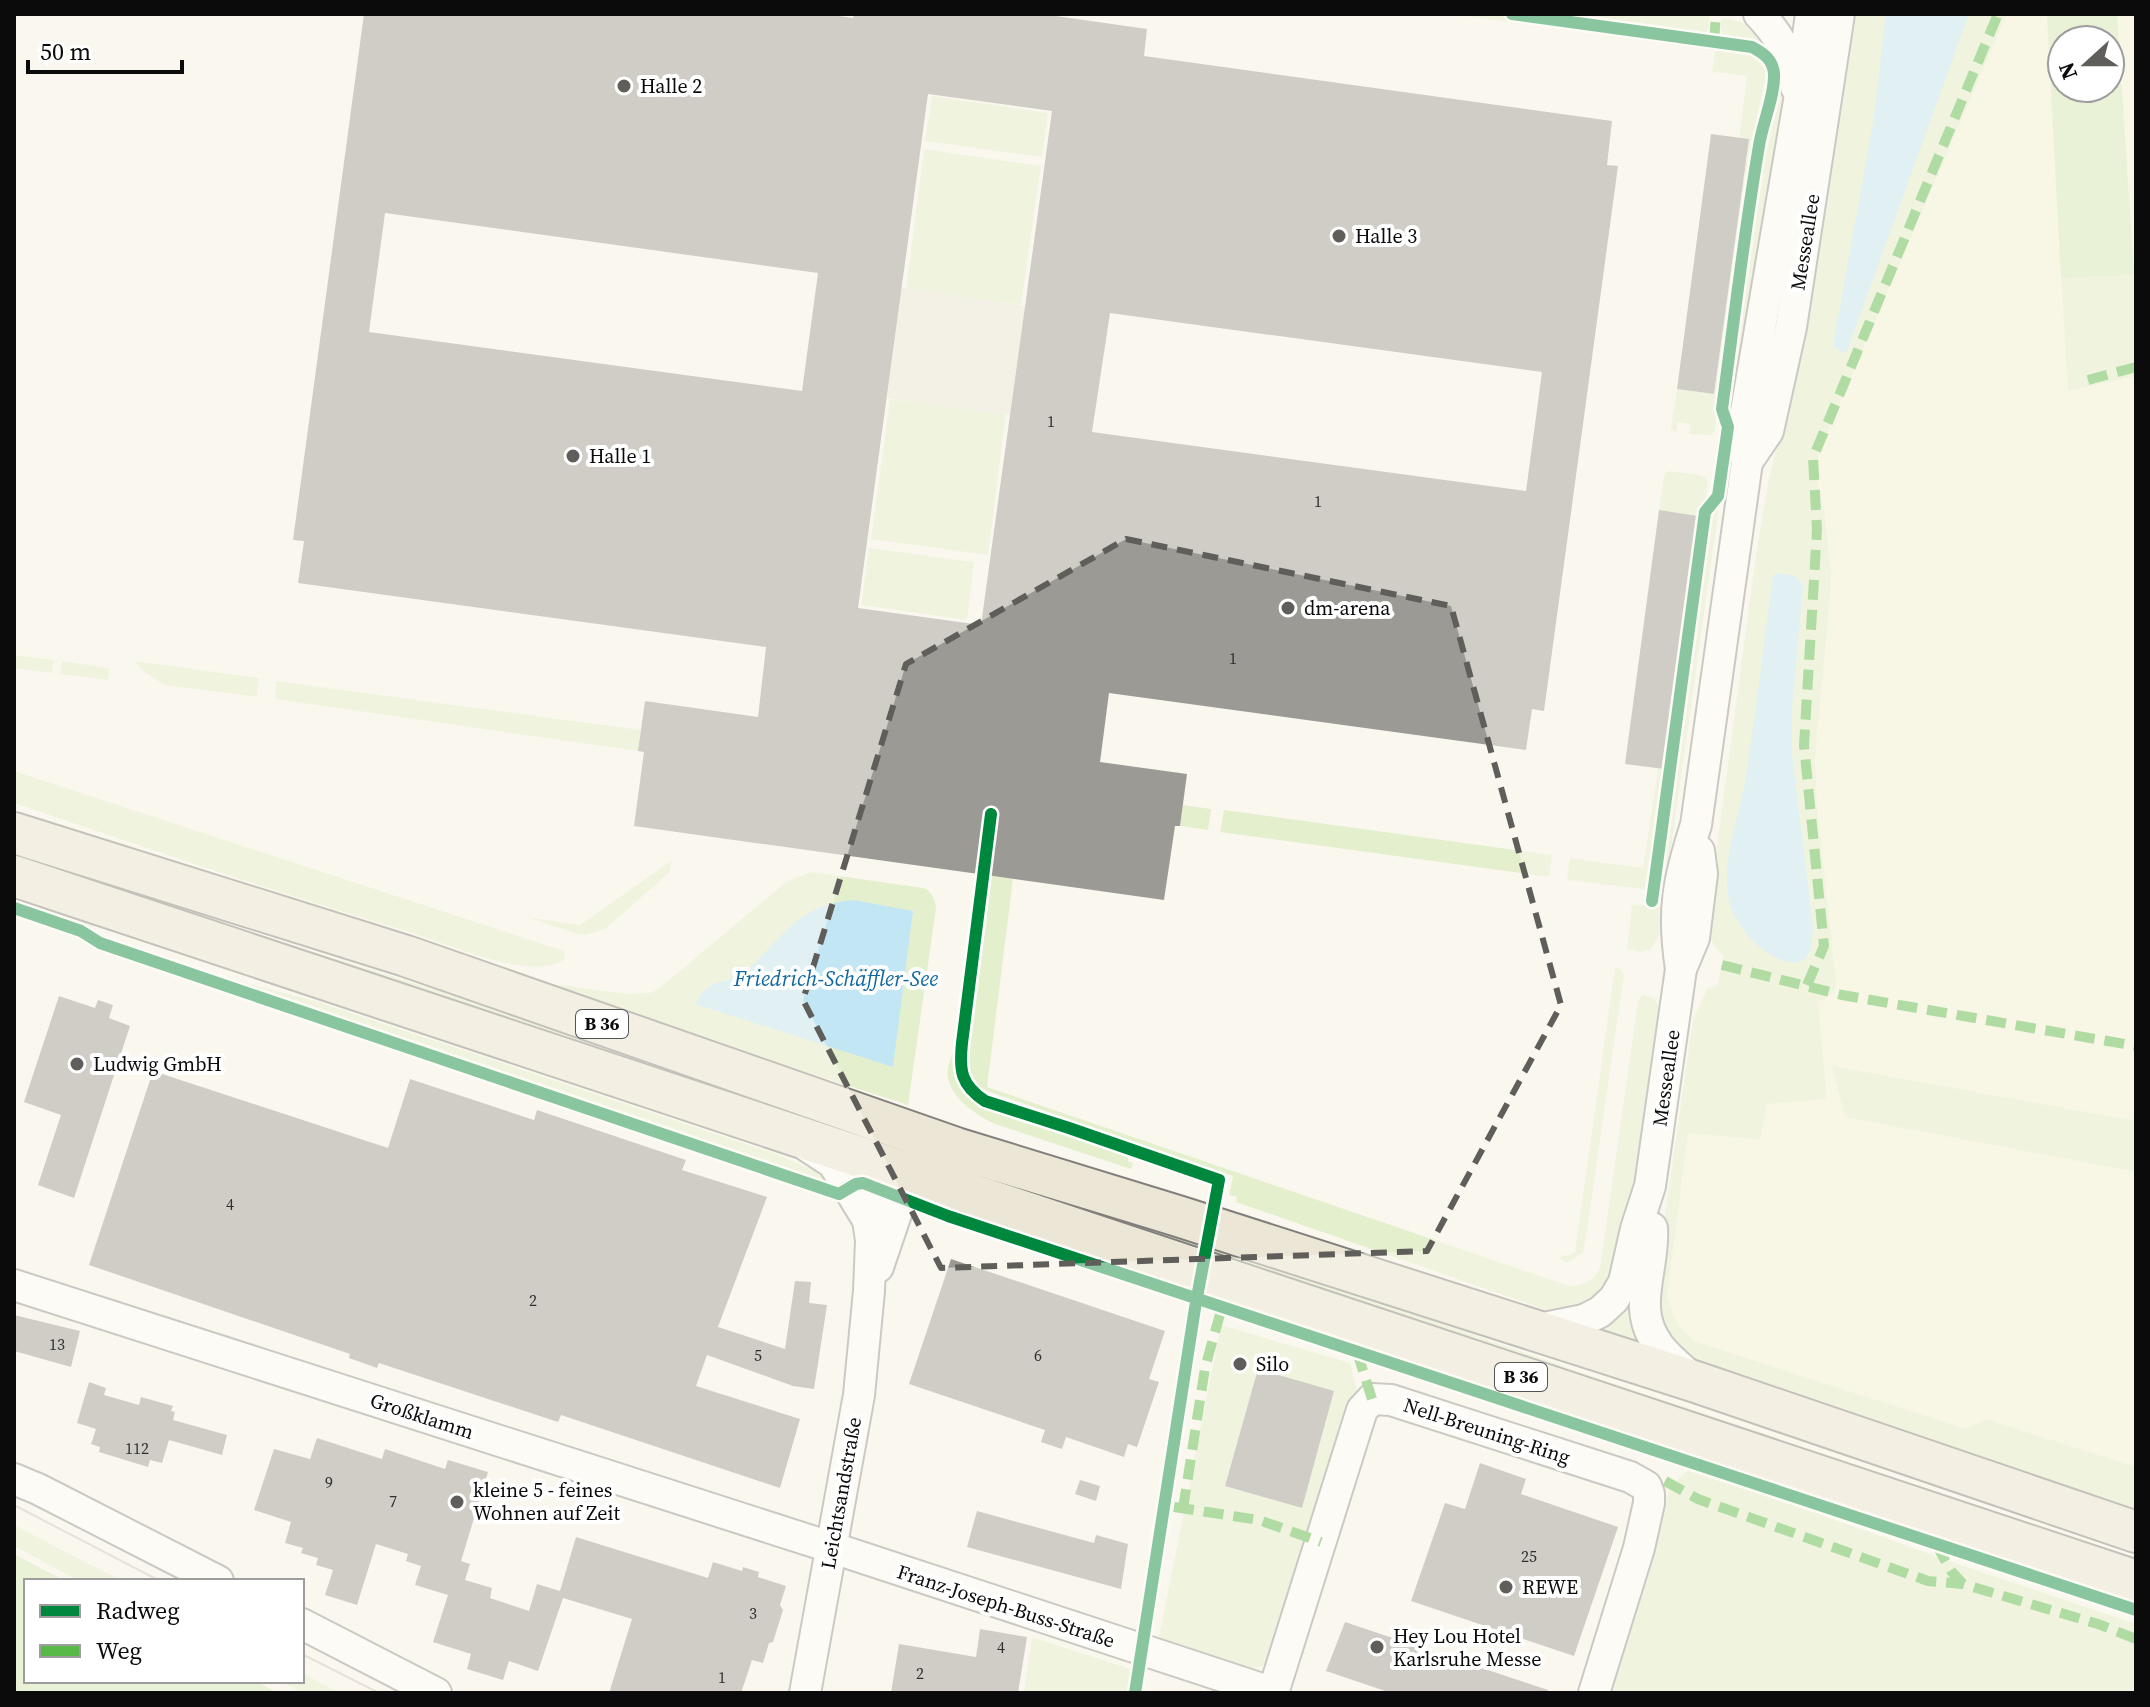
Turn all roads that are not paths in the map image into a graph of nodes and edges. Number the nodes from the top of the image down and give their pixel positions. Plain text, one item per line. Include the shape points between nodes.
1 (1759, 14) edge
2 (1811, 14) edge
3 (1834, 22) edge
4 (1799, 101) junction
5 (1747, 462) junction
6 (14, 833) edge
7 (14, 876) edge
8 (789, 1133) junction
9 (904, 1156) junction
10 (1650, 1186) junction
11 (868, 1220) junction
12 (14, 1285) edge
13 (869, 1291) junction
14 (1532, 1330) junction
15 (1696, 1382) junction
16 (14, 1479) edge
17 (2136, 1532) edge
18 (830, 1547) junction
19 (214, 1579) edge
20 (2136, 1581) edge
21 (304, 1625) edge
22 (436, 1693) edge
23 (805, 1693) edge
24 (1273, 1693) edge
25 (1594, 1693) edge

1 - 4 street via 1783,43
2 - 4 street, Messeallee
3 - 5 street, Messeallee via 1791,327 1768,431
4 - 5 street, Messeallee via 1744,423
5 - 10 street, Messeallee via 1696,825 1702,874 1694,938 1681,969
6 - 9 main road, B 36 via 406,956
7 - 8 main road, B 36
8 - 9 main road, B 36 via 849,1153 878,1152 900,1143
8 - 11 street, Leichtsandstraße via 833,1163
9 - 11 street, Leichtsandstraße via 873,1187
9 - 13 street, Leichtsandstraße via 898,1208
9 - 14 main road, B 36 via 956,1148
9 - 20 main road, B 36
10 - 14 street, Messeallee via 1624,1282 1614,1299 1584,1320
10 - 15 street, Messeallee via 1653,1239 1645,1317 1661,1349
11 - 13 street, Leichtsandstraße
12 - 18 street, Großklamm
13 - 18 street, Leichtsandstraße via 859,1395
14 - 15 main road, B 36
15 - 17 main road, B 36
16 - 19 street
18 - 23 street, Leichtsandstraße
18 - 24 street, Franz-Joseph-Buss-Straße
21 - 22 street
24 - 25 street, Nell-Breuning-Ring via 1362,1410 1372,1399 1391,1400 1646,1486 1649,1503 1639,1548

